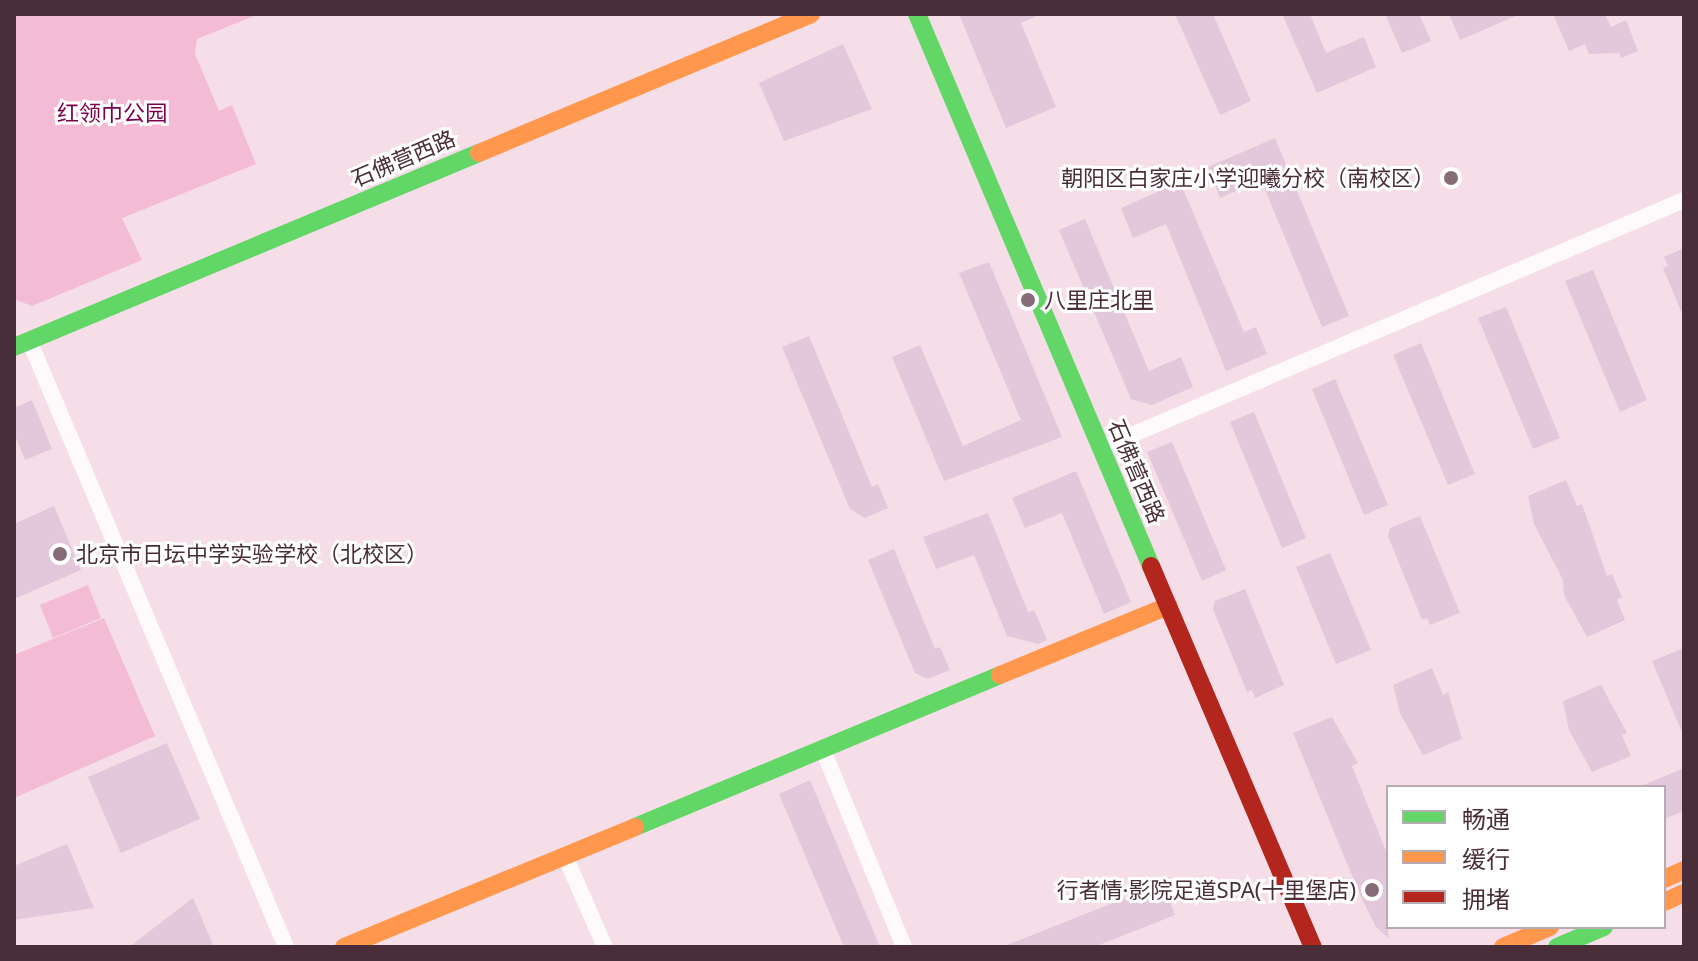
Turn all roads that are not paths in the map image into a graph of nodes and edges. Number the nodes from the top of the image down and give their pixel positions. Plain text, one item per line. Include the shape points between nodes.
1 (811, 14) edge
2 (917, 14) edge
3 (1684, 200) edge
4 (22, 344) edge
5 (1101, 448) junction
6 (1168, 606) junction
7 (823, 750) junction
8 (565, 856) junction
9 (1545, 929) edge
10 (1599, 929) edge
11 (286, 947) edge
12 (344, 947) edge
13 (605, 947) edge
14 (904, 947) edge
15 (1313, 947) edge
16 (1503, 947) edge
17 (1557, 947) edge

1 - 4 street, 石佛营西路
2 - 5 street, 石佛营西路
3 - 5 street
4 - 11 street
5 - 6 street, 石佛营西路
6 - 7 street
6 - 15 street, 石佛营西路
7 - 8 street
7 - 14 street
8 - 12 street
8 - 13 street
9 - 16 street
10 - 17 street

